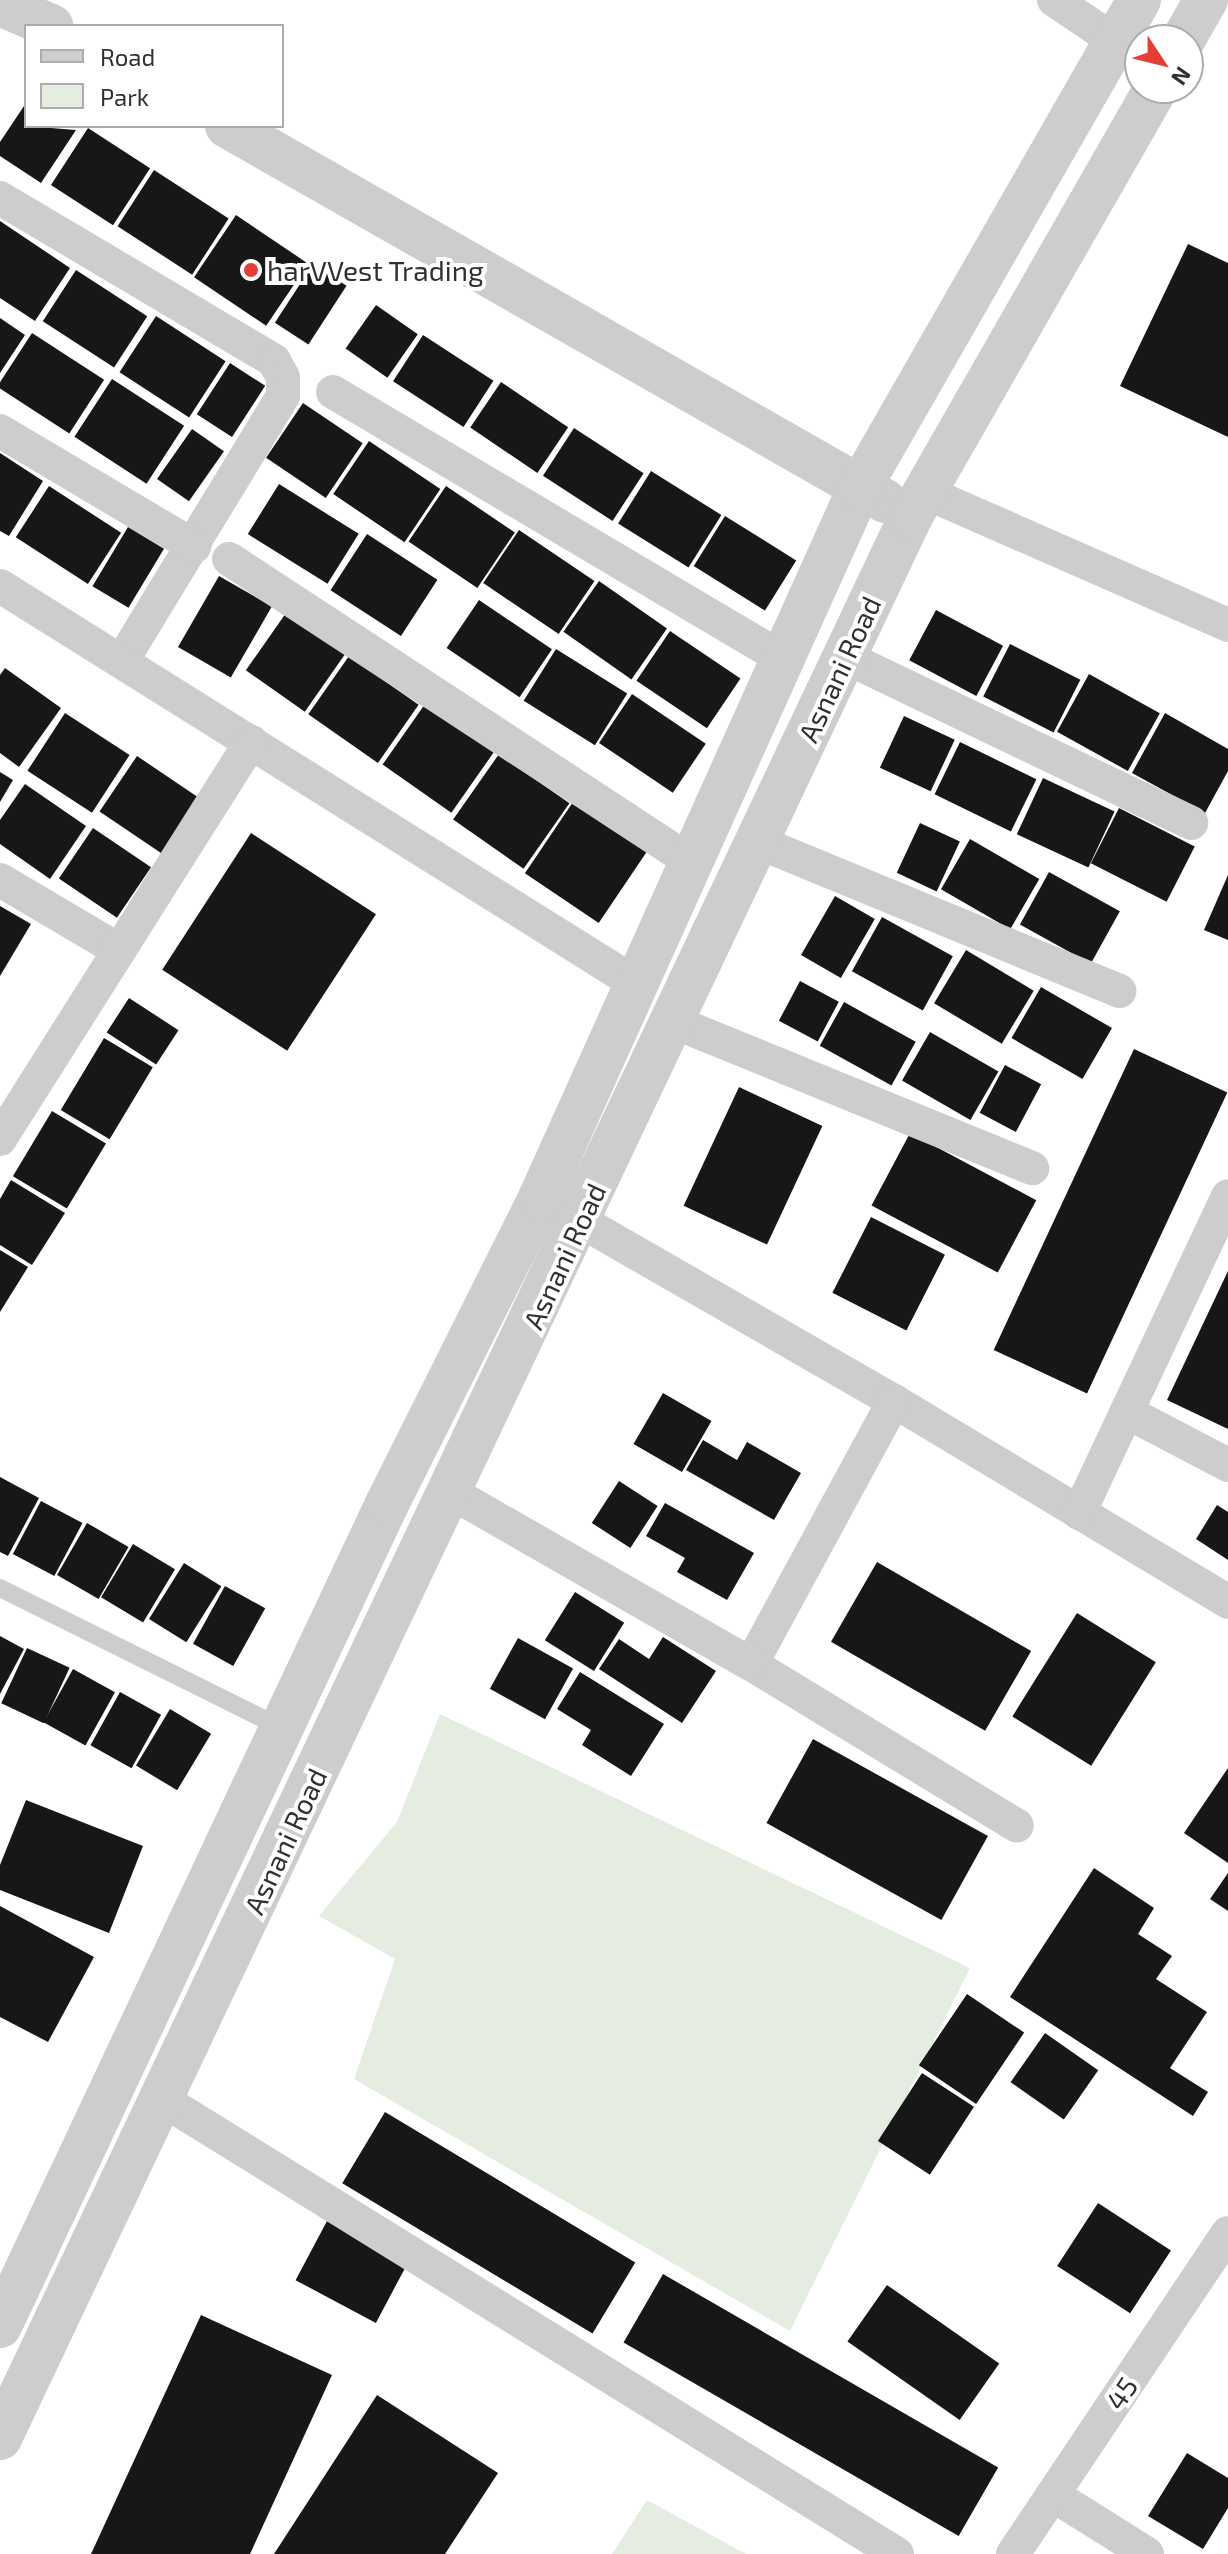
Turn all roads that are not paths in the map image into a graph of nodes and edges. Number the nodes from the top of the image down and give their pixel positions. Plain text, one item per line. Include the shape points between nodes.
1 (1054, 0) edge
2 (1139, 0) edge
3 (1206, 0) edge
4 (0, 4) edge
5 (46, 24) edge
6 (1192, 24) edge
7 (1115, 41) junction
8 (1147, 104) edge
9 (231, 128) edge
10 (0, 198) edge
11 (333, 392) dead end
12 (0, 431) edge
13 (860, 487) junction
14 (918, 504) junction
15 (194, 546) junction
16 (229, 559) dead end
17 (0, 586) edge
18 (1228, 625) edge
19 (845, 657) junction
20 (785, 660) junction
21 (122, 661) junction
22 (251, 742) junction
23 (1191, 823) dead end
24 (758, 842) junction
25 (693, 863) junction
26 (0, 880) edge
27 (119, 950) junction
28 (635, 983) junction
29 (1120, 991) dead end
30 (674, 1022) junction
31 (4, 1123) edge
32 (1032, 1168) dead end
33 (1228, 1196) edge
34 (540, 1198) junction
35 (580, 1221) junction
36 (894, 1401) junction
37 (1127, 1412) junction
38 (1228, 1465) edge
39 (452, 1493) junction
40 (1079, 1513) junction
41 (0, 1588) edge
42 (1228, 1602) edge
43 (751, 1664) junction
44 (282, 1728) junction
45 (1017, 1826) dead end
46 (163, 2100) junction
47 (1228, 2233) edge
48 (0, 2326) edge
49 (0, 2438) edge
50 (1053, 2495) junction
51 (897, 2554) edge
52 (1013, 2554) edge
53 (1147, 2554) edge

1 - 7 street
2 - 7 street, Asnani Road
3 - 6 street
4 - 5 street
7 - 13 street, Asnani Road
8 - 14 street, Asnani Road
9 - 13 street
10 - 15 street via 274,361 283,377 283,396
11 - 20 street
12 - 15 street
13 - 14 street
13 - 20 street, Asnani Road
14 - 18 street
14 - 19 street, Asnani Road
15 - 21 street
16 - 25 street
17 - 21 street
19 - 23 street
19 - 24 street, Asnani Road
20 - 25 street, Asnani Road
21 - 22 street
22 - 27 street
22 - 28 street
24 - 29 street
24 - 30 street, Asnani Road
25 - 28 street, Asnani Road
26 - 27 street
27 - 31 street
28 - 34 street, Asnani Road
30 - 32 street
30 - 35 street, Asnani Road
33 - 37 street
34 - 35 street
34 - 44 street, Asnani Road
35 - 36 street
35 - 39 street, Asnani Road
36 - 40 street
36 - 43 street
37 - 38 street
37 - 40 street
39 - 43 street
39 - 46 street, Asnani Road
40 - 42 street
41 - 44 lane
43 - 45 street
44 - 48 street, Asnani Road
46 - 49 street, Asnani Road
46 - 51 street
47 - 50 street, 45
50 - 52 street, 45
50 - 53 street

